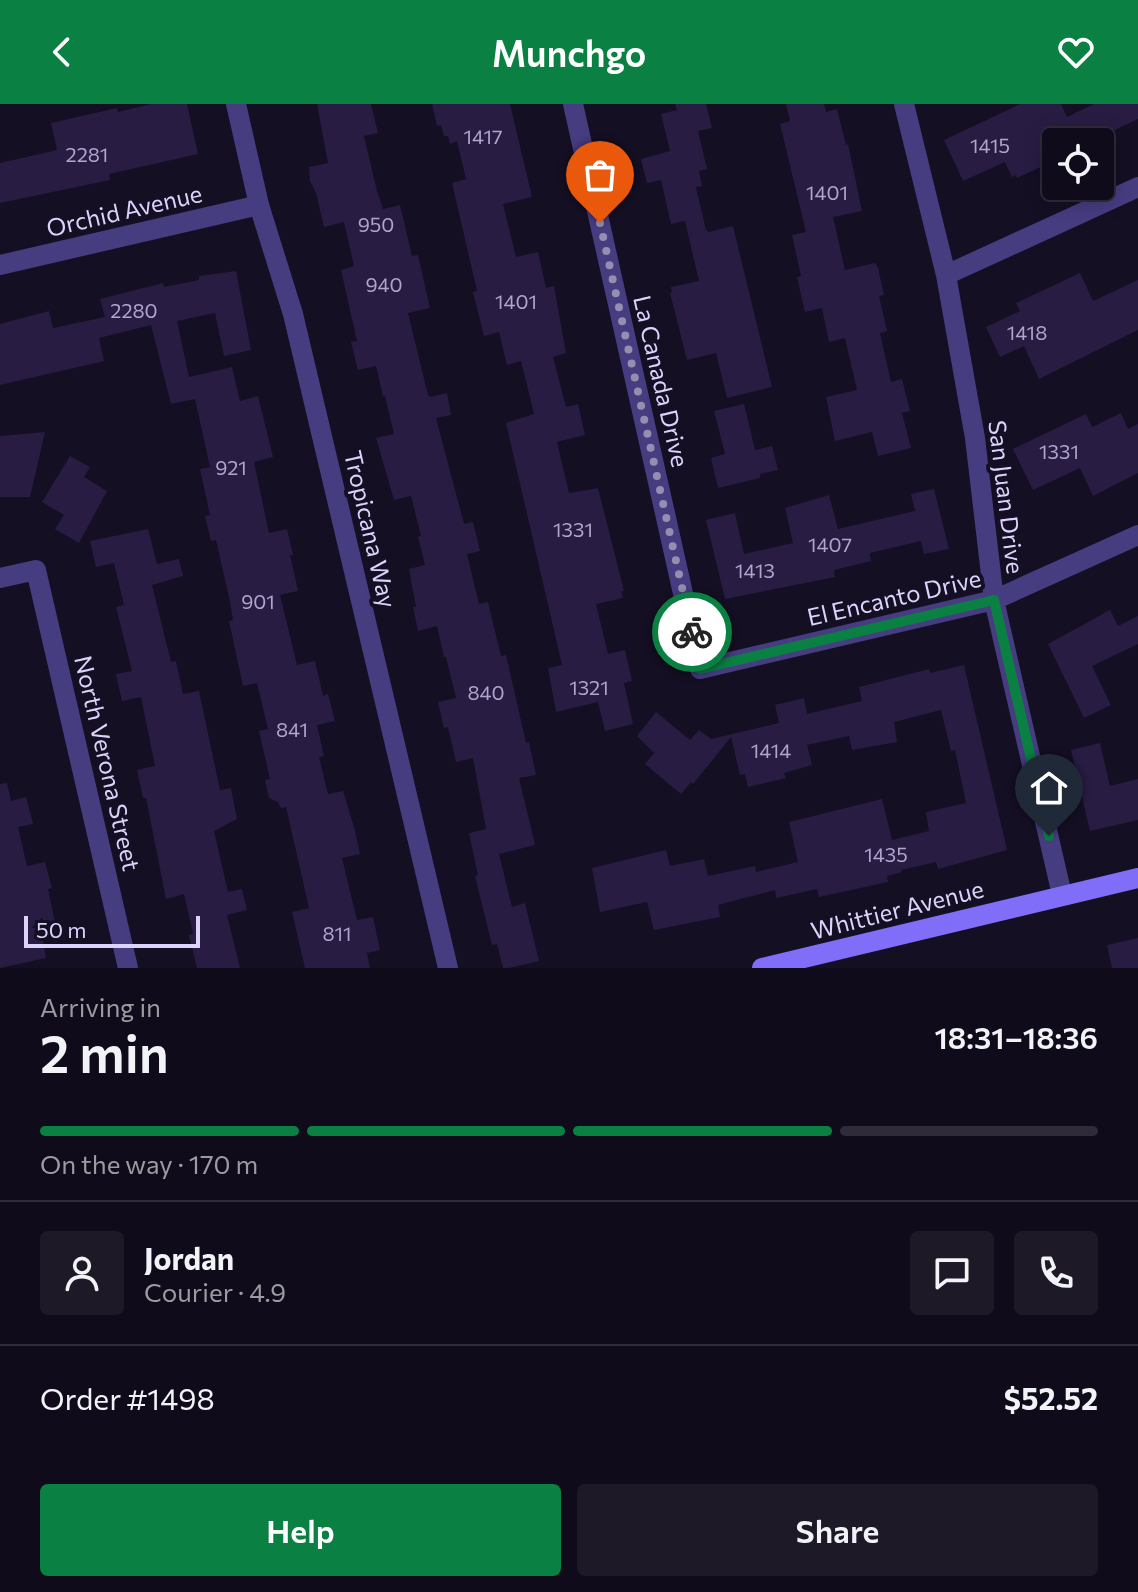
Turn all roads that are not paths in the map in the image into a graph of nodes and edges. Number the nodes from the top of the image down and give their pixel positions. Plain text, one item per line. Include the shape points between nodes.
1 (236, 104) edge
2 (573, 104) edge
3 (904, 104) edge
4 (1138, 187) edge
5 (259, 205) junction
6 (0, 265) edge
7 (946, 275) junction
8 (1138, 535) edge
9 (0, 578) edge
10 (994, 600) junction
11 (700, 669) joint
12 (1138, 878) edge
13 (1062, 895) junction
14 (128, 968) edge
15 (448, 968) edge
16 (762, 968) edge

1 - 5 street, Tropicana Way
2 - 11 street, La Canada Drive
3 - 7 street, San Juan Drive
4 - 7 street
5 - 6 street, Orchid Avenue
5 - 15 street, Tropicana Way via 293,314
7 - 10 street, San Juan Drive via 975,438
8 - 10 street, El Encanto Drive
9 - 14 street, North Verona Street via 36,570
10 - 11 street, El Encanto Drive
10 - 13 street, San Juan Drive
12 - 13 street, Whittier Avenue
13 - 16 street, Whittier Avenue

